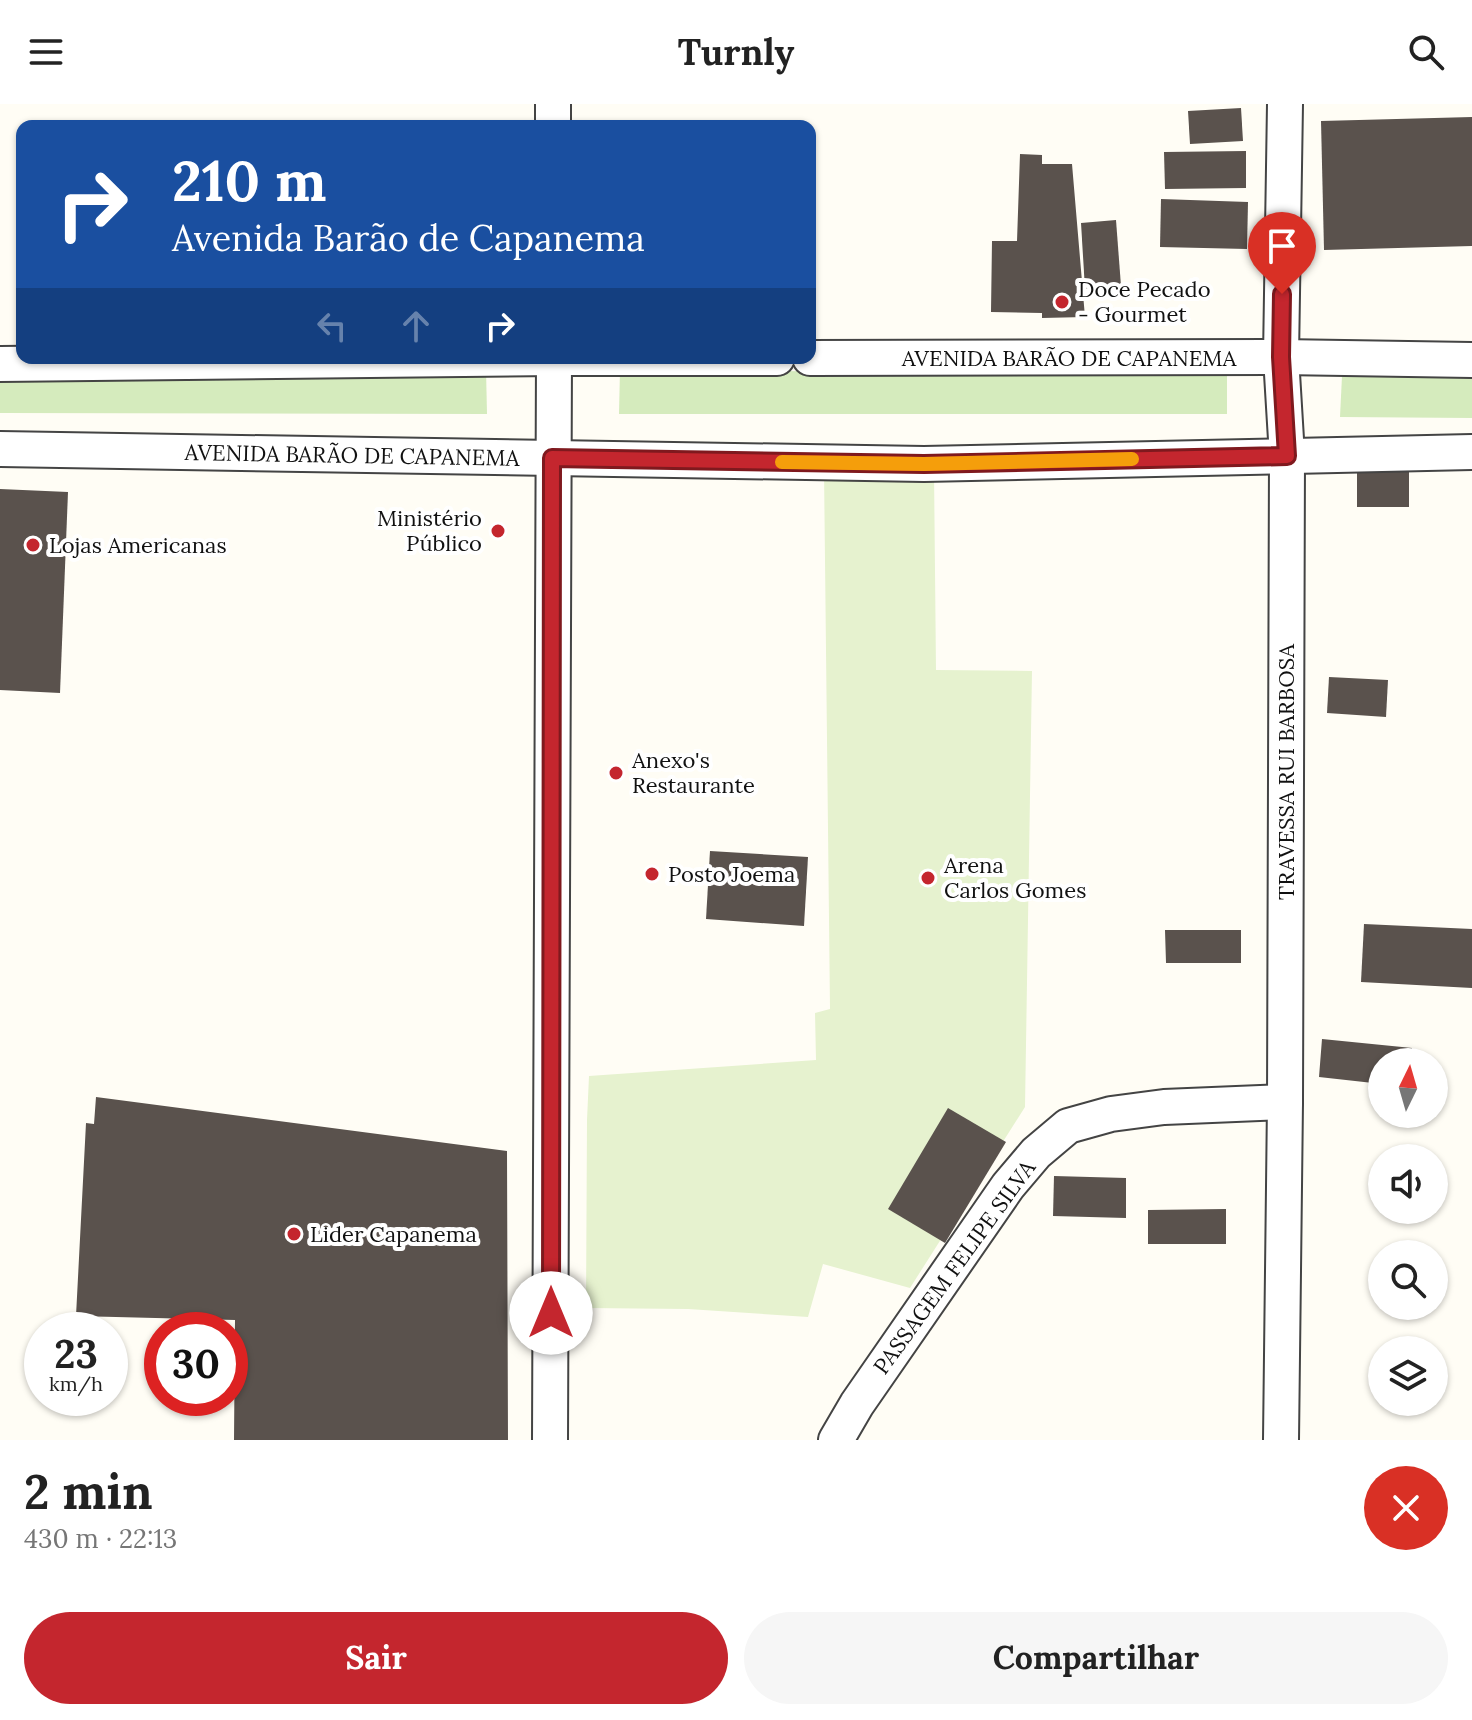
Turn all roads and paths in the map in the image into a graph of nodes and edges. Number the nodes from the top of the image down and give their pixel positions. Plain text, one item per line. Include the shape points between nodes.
1 (1285, 104) edge
2 (1281, 357) junction
3 (816, 358) edge
4 (1472, 360) edge
5 (554, 364) edge
6 (0, 449) edge
7 (1472, 452) edge
8 (1287, 456) junction
9 (552, 458) junction
10 (1285, 1102) junction
11 (550, 1440) edge
12 (836, 1440) edge
13 (1281, 1440) edge

1 - 2 street, TRAVESSA RUI BARBOSA
2 - 3 street, AVENIDA BARÃO DE CAPANEMA
2 - 4 street, AVENIDA BARÃO DE CAPANEMA
2 - 8 street, TRAVESSA RUI BARBOSA
5 - 9 street
6 - 9 street, AVENIDA BARÃO DE CAPANEMA
7 - 8 street, AVENIDA BARÃO DE CAPANEMA
8 - 9 street, AVENIDA BARÃO DE CAPANEMA via 924,464
8 - 10 street, TRAVESSA RUI BARBOSA
9 - 11 street
10 - 12 street, PASSAGEM FELIPE SILVA via 1164,1107 1068,1126 1008,1186
10 - 13 street, TRAVESSA RUI BARBOSA

